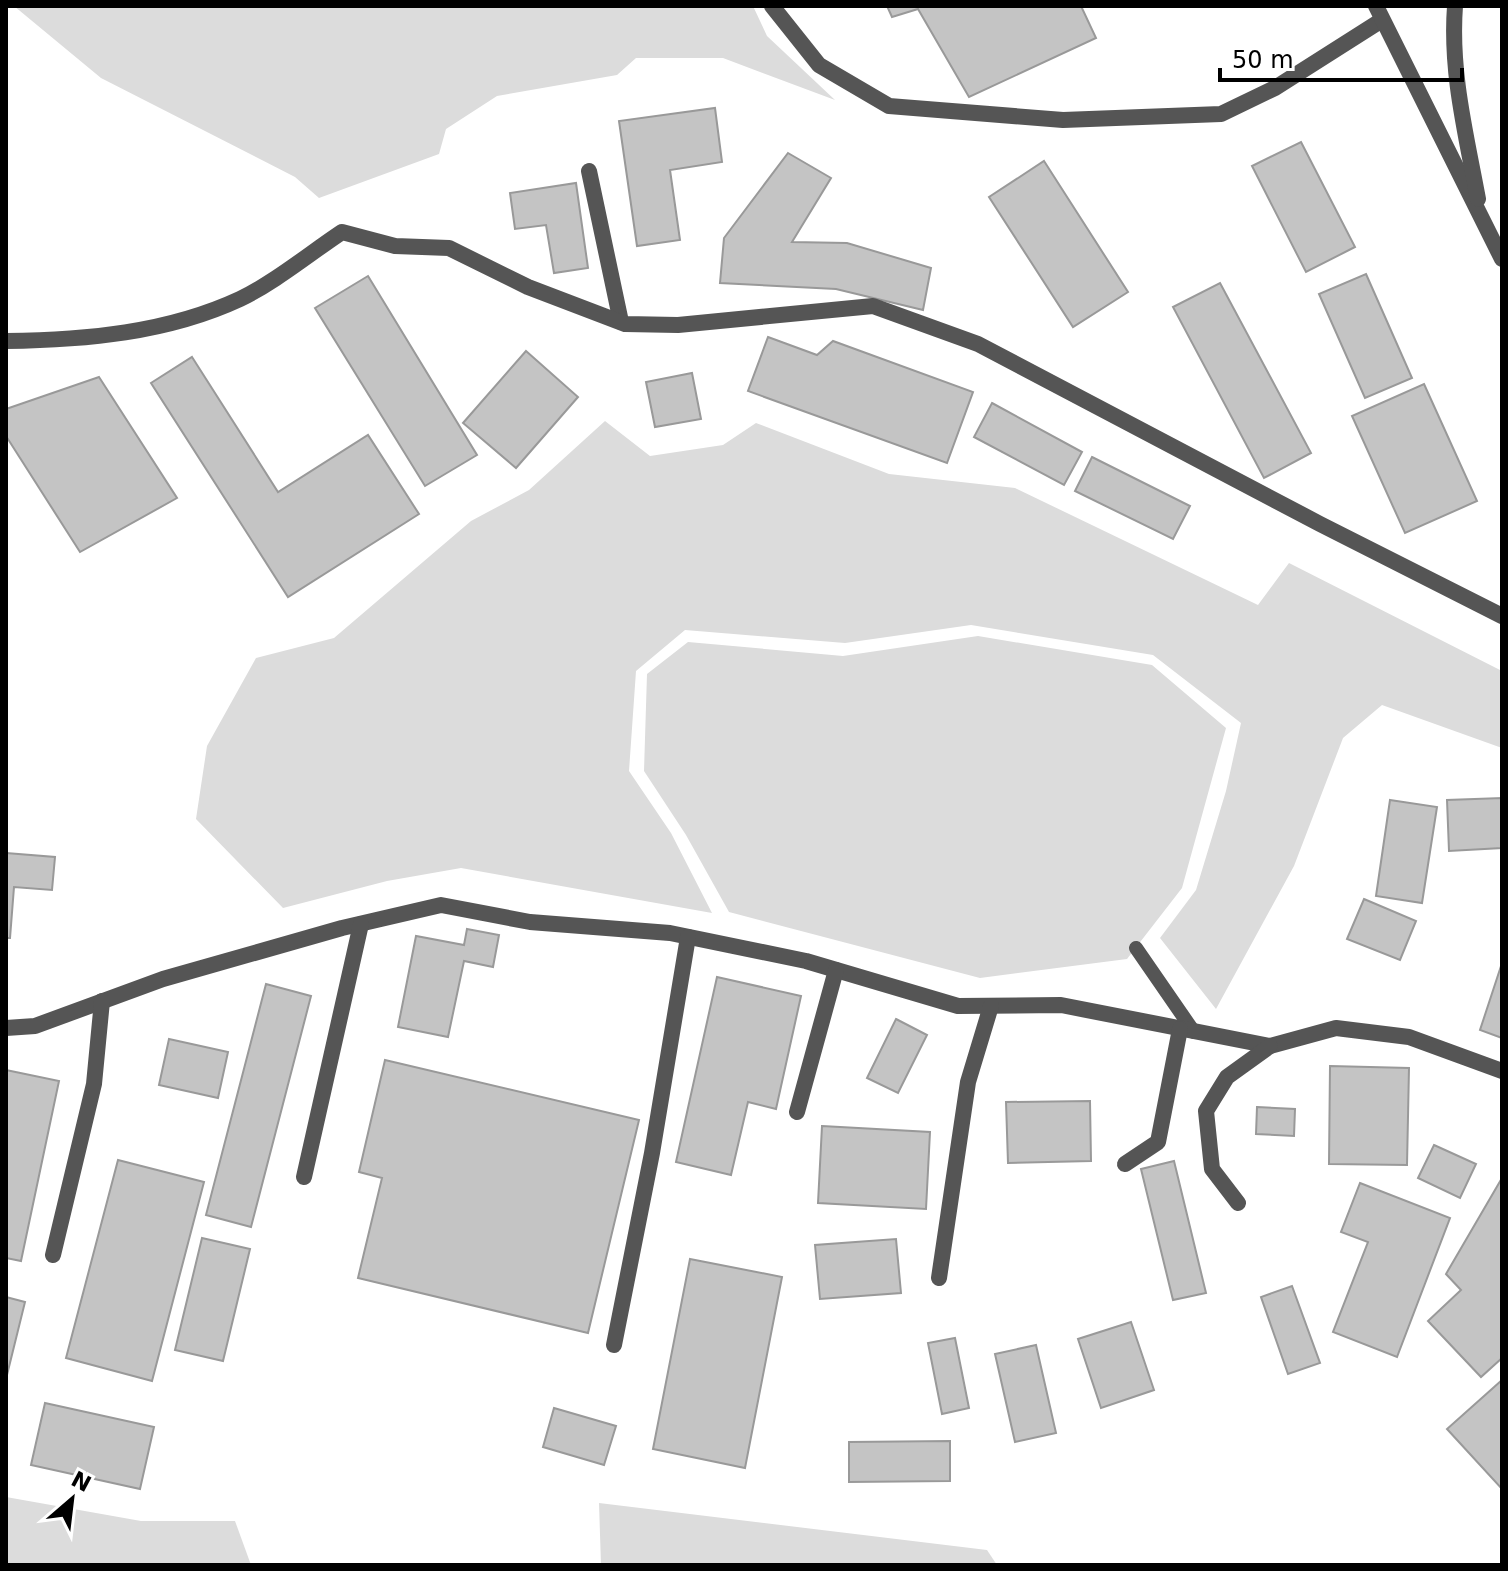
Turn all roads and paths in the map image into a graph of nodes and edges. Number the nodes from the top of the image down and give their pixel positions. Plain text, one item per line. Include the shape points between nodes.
1 (772, 6) edge
2 (1455, 6) edge
3 (1379, 13) edge
4 (589, 171) dead end
5 (1483, 220) junction
6 (1502, 259) edge
7 (621, 322) junction
8 (6, 341) edge
9 (1502, 616) edge
10 (361, 924) junction
11 (688, 937) junction
12 (1136, 948) dead end
13 (836, 970) junction
14 (102, 1001) junction
15 (991, 1006) junction
16 (6, 1028) edge
17 (1187, 1031) junction
18 (1270, 1046) junction
19 (1502, 1071) edge
20 (797, 1112) dead end
21 (1125, 1164) dead end
22 (304, 1177) dead end
23 (1238, 1203) dead end
24 (53, 1255) dead end
25 (939, 1278) dead end
26 (614, 1345) dead end

1 - 3 street via 819,65 889,106 1063,120 1221,114 1275,88
2 - 5 street via 1452,43 1458,97
3 - 5 street
4 - 7 street
5 - 6 street
7 - 8 street via 528,287 449,248 395,246 342,232 241,298 164,327 55,341
7 - 9 street via 678,325 873,306 978,344
10 - 11 street via 441,905 530,922
10 - 14 street
10 - 22 street
11 - 13 street
11 - 26 street
12 - 17 lane
13 - 15 street via 958,1006
13 - 20 street
14 - 16 street via 35,1026
14 - 24 street via 94,1084
15 - 17 street via 1061,1005
15 - 25 street via 968,1082
17 - 18 street
17 - 21 street via 1158,1142
18 - 19 street via 1336,1028 1409,1037
18 - 23 street via 1227,1077 1206,1111 1212,1169

